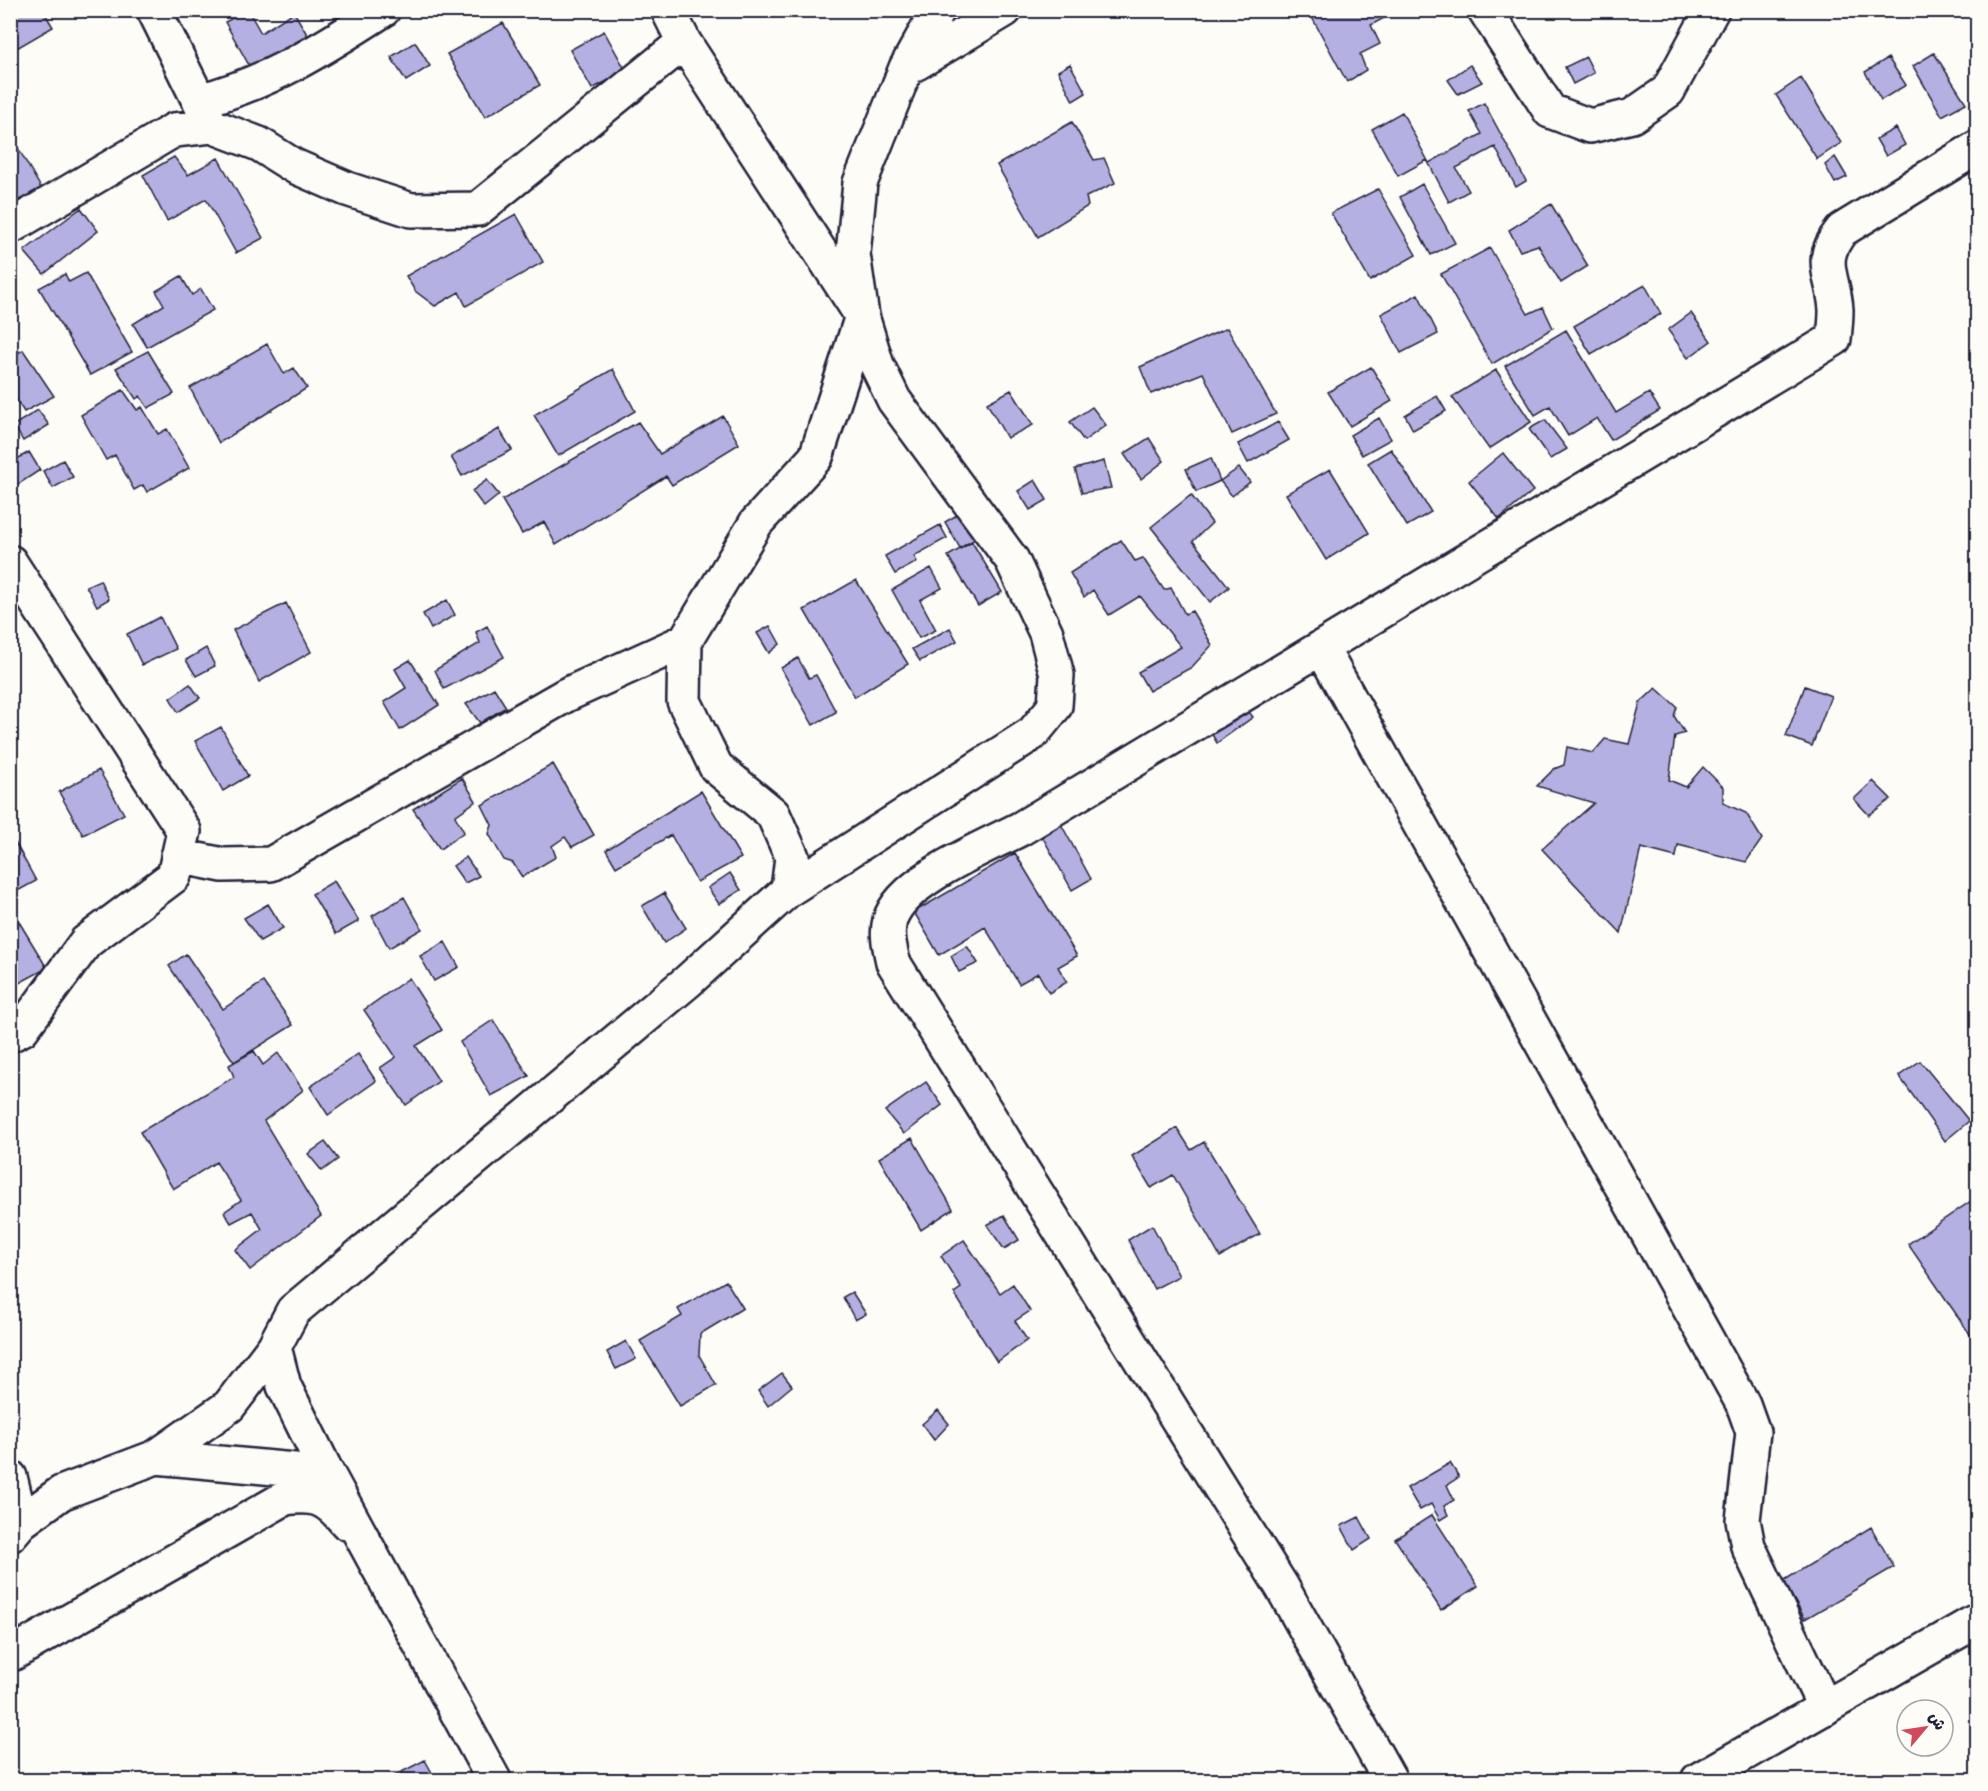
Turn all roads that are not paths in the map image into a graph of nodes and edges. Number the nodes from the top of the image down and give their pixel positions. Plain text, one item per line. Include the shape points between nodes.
1 (154, 10) edge
2 (383, 10) edge
3 (668, 10) edge
4 (938, 10) edge
5 (1005, 10) edge
6 (1485, 10) edge
7 (1712, 10) edge
8 (684, 42) junction
9 (906, 68) junction
10 (206, 114) junction
11 (1977, 147) edge
12 (10, 227) edge
13 (862, 316) junction
14 (10, 562) edge
15 (686, 641) junction
16 (1322, 649) junction
17 (178, 856) junction
18 (788, 890) junction
19 (10, 1035) edge
20 (274, 1347) junction
21 (156, 1457) junction
22 (327, 1473) junction
23 (10, 1477) edge
24 (16, 1528) edge
25 (362, 1540) junction
26 (1977, 1620) edge
27 (10, 1655) edge
28 (1825, 1708) junction
29 (494, 1780) edge
30 (1390, 1780) edge
31 (1698, 1780) edge

1 - 10 street
2 - 10 street via 307,59 241,90
3 - 8 street
4 - 9 street
5 - 9 street
6 - 7 street via 1550,111 1590,126 1632,116 1668,91
8 - 10 street via 478,209 411,210 347,189 294,165
8 - 13 street
9 - 13 street via 860,183 853,254
10 - 12 street
11 - 16 street via 1842,230 1831,244 1826,262 1836,309 1834,339
13 - 15 street via 816,457 756,523
13 - 18 street via 894,400 1012,560 1046,633 1057,675 1055,705 1033,733
14 - 17 street via 184,831
15 - 17 street via 566,695 271,864 223,865
15 - 18 street via 684,701 716,767 773,814 792,856
16 - 28 street via 1743,1404 1753,1432 1743,1520 1748,1546
16 - 30 street via 1020,829 922,881 890,918 887,936 892,962 1282,1587
17 - 19 street via 174,876 86,942 22,1029
18 - 20 street via 688,981 293,1311
20 - 21 street via 229,1406
20 - 22 street via 284,1386
21 - 22 street
21 - 24 street via 61,1493
22 - 25 street
23 - 24 street
25 - 27 street via 336,1510 311,1495 285,1498
25 - 29 street
26 - 28 street
28 - 31 street

